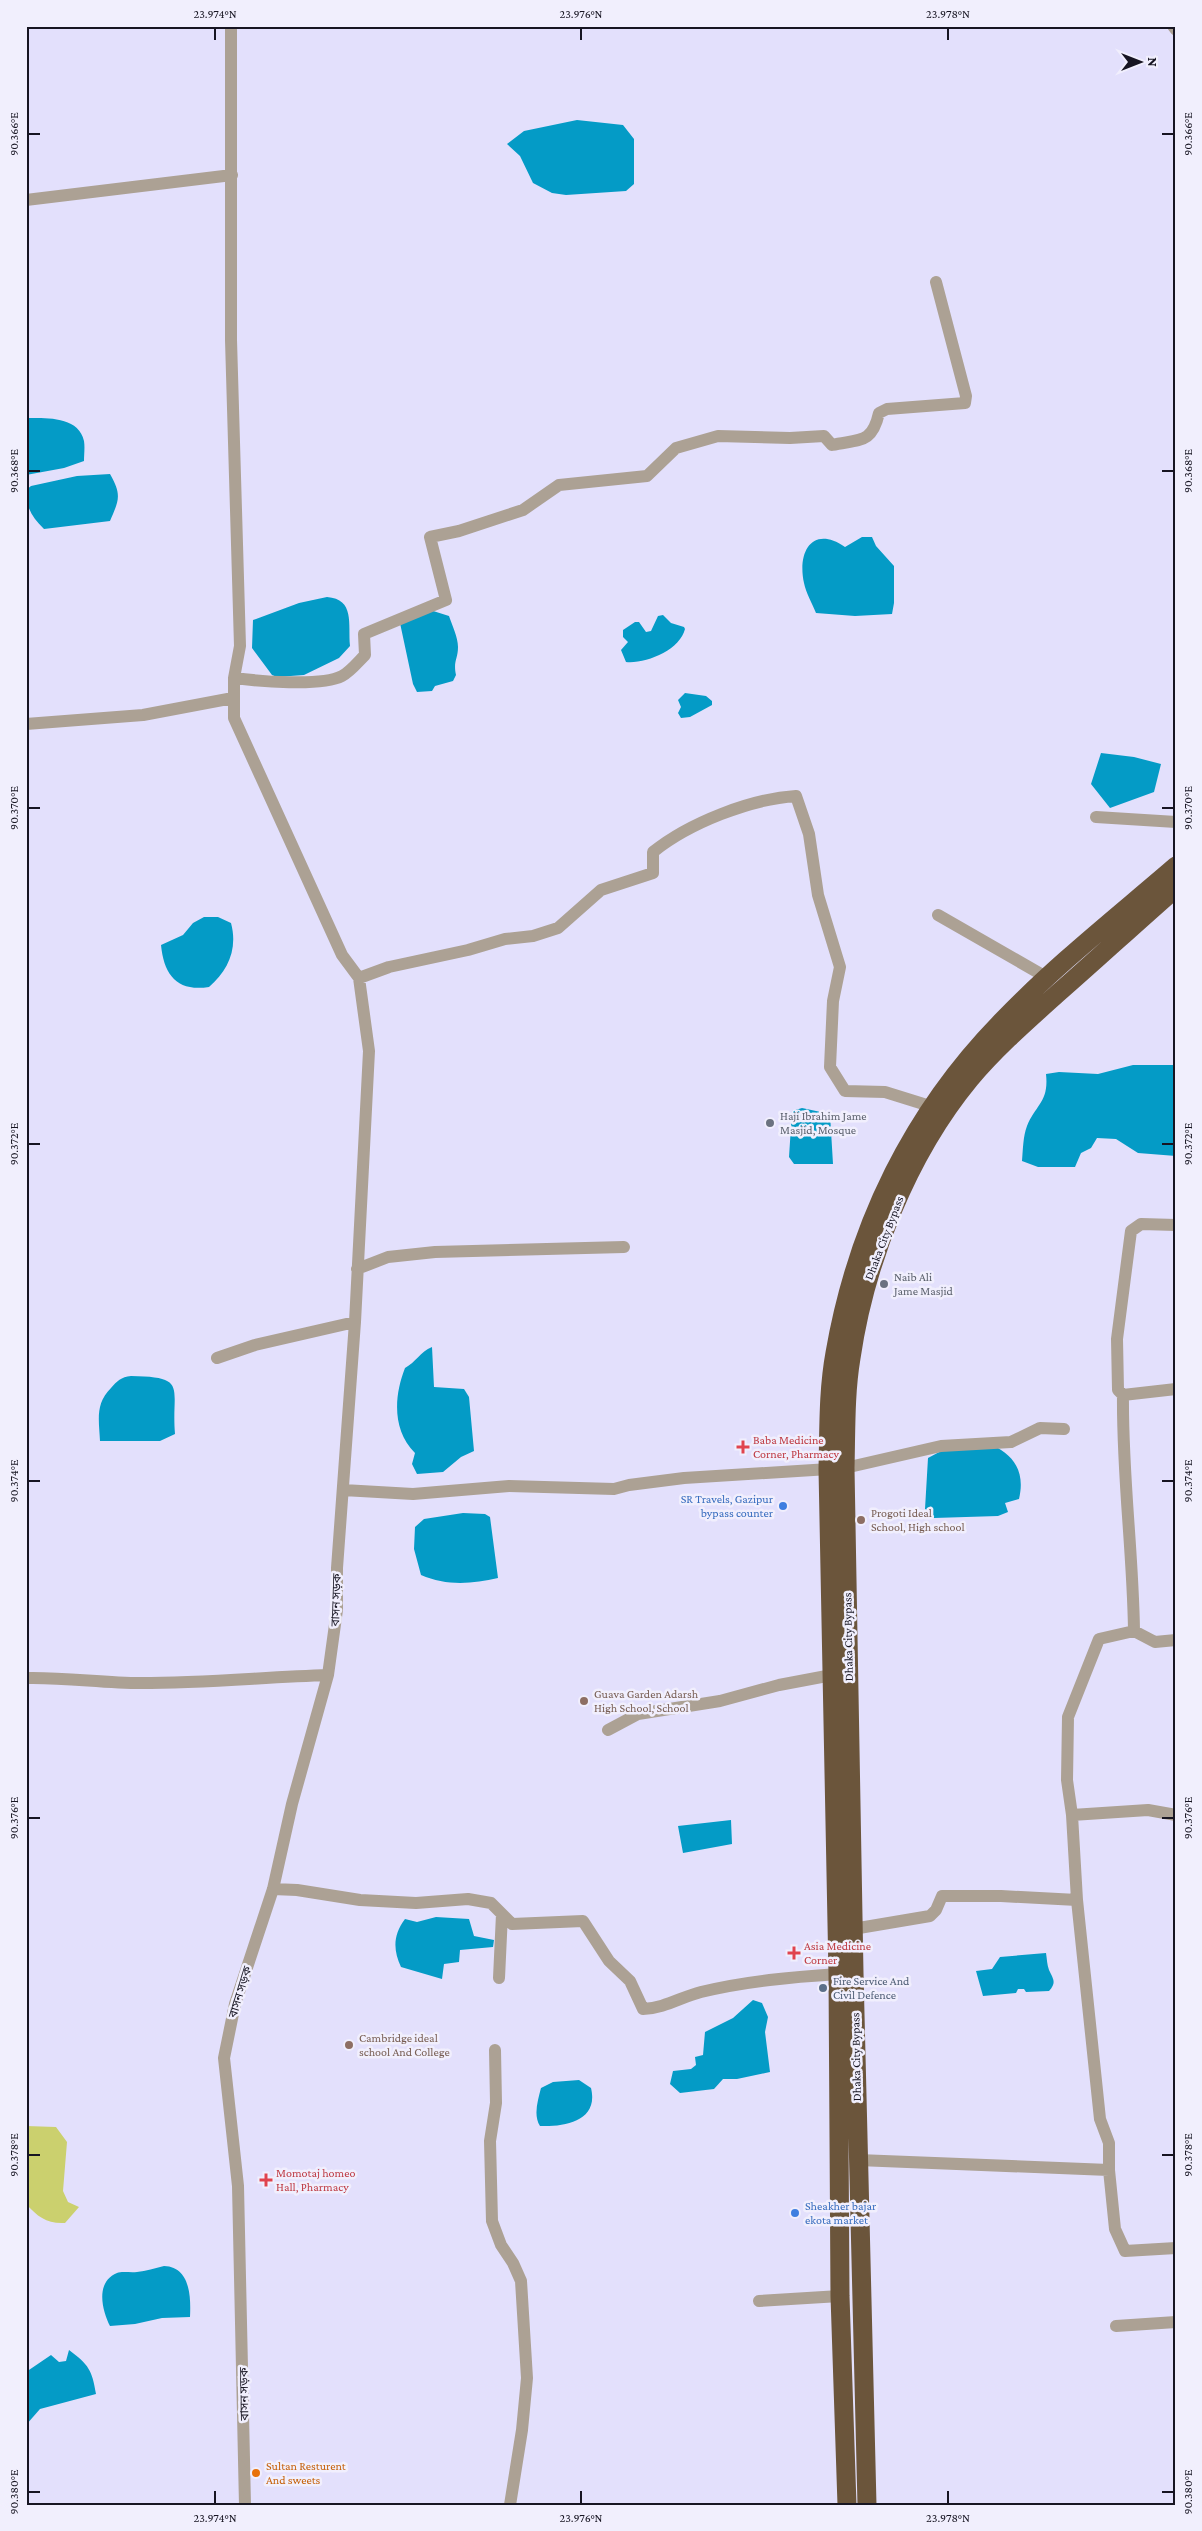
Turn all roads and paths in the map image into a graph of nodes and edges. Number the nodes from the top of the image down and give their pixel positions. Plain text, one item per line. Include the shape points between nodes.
1 (231, 26) edge
2 (1173, 26) edge
3 (1176, 30) edge
4 (232, 175) junction
5 (26, 200) edge
6 (936, 282) dead end
7 (234, 678) junction
8 (233, 698) junction
9 (26, 724) edge
10 (1096, 818) dead end
11 (1176, 822) edge
12 (1176, 866) edge
13 (1176, 888) edge
14 (938, 915) dead end
15 (1046, 977) junction
16 (359, 978) junction
17 (930, 1106) junction
18 (1176, 1224) edge
19 (624, 1247) dead end
20 (357, 1269) junction
21 (355, 1322) junction
22 (217, 1358) dead end
23 (1176, 1389) edge
24 (1123, 1395) junction
25 (1064, 1429) dead end
26 (837, 1468) junction
27 (343, 1490) junction
28 (1134, 1631) junction
29 (1176, 1640) edge
30 (328, 1675) junction
31 (832, 1675) junction
32 (26, 1678) edge
33 (608, 1730) dead end
34 (1072, 1815) junction
35 (1176, 1815) edge
36 (273, 1889) junction
37 (1077, 1900) junction
38 (502, 1914) junction
39 (854, 1929) junction
40 (838, 1974) junction
41 (499, 1978) dead end
42 (495, 2050) dead end
43 (858, 2160) junction
44 (1109, 2170) junction
45 (1176, 2248) edge
46 (840, 2296) junction
47 (758, 2301) dead end
48 (1176, 2322) edge
49 (1116, 2326) dead end
50 (245, 2505) edge
51 (510, 2505) edge
52 (848, 2505) edge
53 (867, 2505) edge

1 - 4 street
2 - 3 street
4 - 5 street
4 - 7 street via 232,340 240,646
6 - 7 street via 966,396 965,403 887,410 879,413 875,430 869,437 832,445 824,436 718,436 676,448 647,476 559,485 523,510 430,537 446,600 364,634 365,655 342,676 320,681 270,682
7 - 8 street
8 - 9 street via 143,715
8 - 16 street via 234,718 282,825 342,955
10 - 11 street
12 - 15 highway
13 - 26 highway, Dhaka City Bypass via 1013,1034 971,1078 942,1117 910,1174 879,1245 864,1293 851,1357
14 - 15 street
15 - 17 highway via 960,1066
16 - 17 street via 389,967 558,928 601,890 653,873 653,852 663,844 715,816 796,796 809,834 818,896 840,967 833,1001 830,1067 845,1091 885,1092
16 - 20 street, বাসন সড়ক via 368,1050
17 - 26 highway via 896,1163 864,1236 848,1292 830,1392
18 - 24 street via 1141,1224 1132,1231 1117,1339 1118,1390
19 - 20 street via 434,1252 388,1257
20 - 21 street, বাসন সড়ক
21 - 22 street via 314,1330
21 - 27 street, বাসন সড়ক
23 - 24 street
24 - 28 street via 1122,1443 1133,1576
25 - 26 street via 1040,1428 1011,1442 941,1446
26 - 27 street via 684,1478 614,1489 509,1486 413,1494
26 - 31 highway
26 - 39 highway, Dhaka City Bypass
27 - 30 street, বাসন সড়ক via 337,1610
28 - 29 street via 1155,1642
28 - 34 street via 1099,1639 1068,1717 1067,1780
30 - 32 street via 170,1683
30 - 36 street, বাসন সড়ক via 292,1804
31 - 33 street via 720,1701 638,1714
31 - 40 highway
34 - 35 street via 1148,1810
34 - 37 street
36 - 38 street via 416,1903 468,1899 491,1903
36 - 50 street, বাসন সড়ক via 235,2004 224,2058 238,2186
37 - 39 street via 942,1896 930,1916
37 - 44 street via 1100,2119 1109,2143
38 - 40 street via 512,1924 583,1921 609,1961 630,1982 643,2009 659,2008 700,1992 752,1982
38 - 41 street
39 - 43 highway, Dhaka City Bypass
40 - 46 highway
42 - 51 street via 496,2095 490,2141 492,2221 501,2245 521,2280 526,2378 522,2430
43 - 44 street
43 - 53 highway, Dhaka City Bypass
44 - 45 street via 1115,2229 1125,2251
46 - 47 street
46 - 52 highway
48 - 49 street

